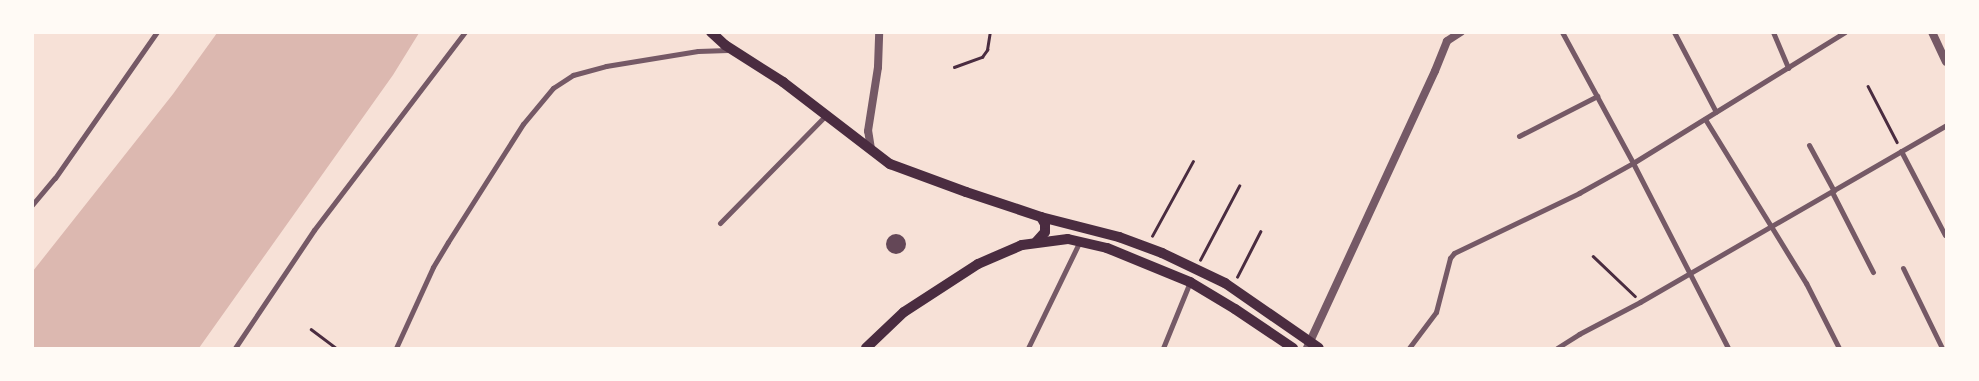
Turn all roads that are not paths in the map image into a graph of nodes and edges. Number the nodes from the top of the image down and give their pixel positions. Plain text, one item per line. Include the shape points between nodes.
1 (157, 32) edge
2 (465, 32) edge
3 (711, 32) edge
4 (879, 32) edge
5 (1450, 32) edge
6 (1461, 32) edge
7 (1562, 32) edge
8 (1674, 32) edge
9 (1773, 32) edge
10 (1845, 32) edge
11 (1932, 32) edge
12 (1447, 41) junction
13 (734, 50) junction
14 (1946, 62) edge
15 (1788, 68) junction
16 (1597, 96) junction
17 (1716, 112) junction
18 (827, 115) junction
19 (1705, 119) junction
20 (1946, 125) edge
21 (1519, 136) dead end
22 (1809, 145) dead end
23 (871, 149) junction
24 (1902, 151) junction
25 (1633, 163) junction
26 (1833, 192) junction
27 (32, 205) edge
28 (1041, 217) junction
29 (720, 223) dead end
30 (1771, 227) junction
31 (1945, 235) dead end
32 (1080, 240) junction
33 (1036, 242) junction
34 (1903, 268) dead end
35 (1873, 272) dead end
36 (1690, 273) junction
37 (1190, 282) junction
38 (1312, 346) edge
39 (235, 348) edge
40 (396, 348) edge
41 (866, 348) edge
42 (1028, 348) edge
43 (1163, 348) edge
44 (1294, 348) edge
45 (1409, 348) edge
46 (1557, 348) edge
47 (1728, 348) edge
48 (1838, 348) edge
49 (1942, 348) edge

1 - 27 street via 55,178
2 - 39 street via 314,230
3 - 13 main road
4 - 23 street via 878,67 868,131
5 - 12 street
6 - 12 street
7 - 16 street
8 - 17 street
9 - 15 street
10 - 15 street
11 - 14 street
12 - 38 street
13 - 18 main road
13 - 40 street via 698,51 606,66 573,75 553,88 523,124 448,242
15 - 17 street
16 - 21 street
16 - 25 street
17 - 19 street
18 - 23 main road
18 - 29 street
19 - 25 street
19 - 30 street
20 - 24 street
22 - 26 street
23 - 28 main road via 899,168
24 - 26 street
24 - 31 street
25 - 36 street
25 - 45 street via 1454,253 1436,312
26 - 30 street
26 - 35 street
28 - 33 main road via 1046,224 1046,232
28 - 38 main road via 1119,237 1196,269 1231,288
30 - 36 street
30 - 48 street via 1806,283
32 - 33 main road
32 - 37 main road via 1114,250
32 - 42 street
33 - 41 main road via 999,254 950,280 904,312
34 - 49 street
36 - 46 street
36 - 47 street
37 - 43 street
37 - 44 main road

